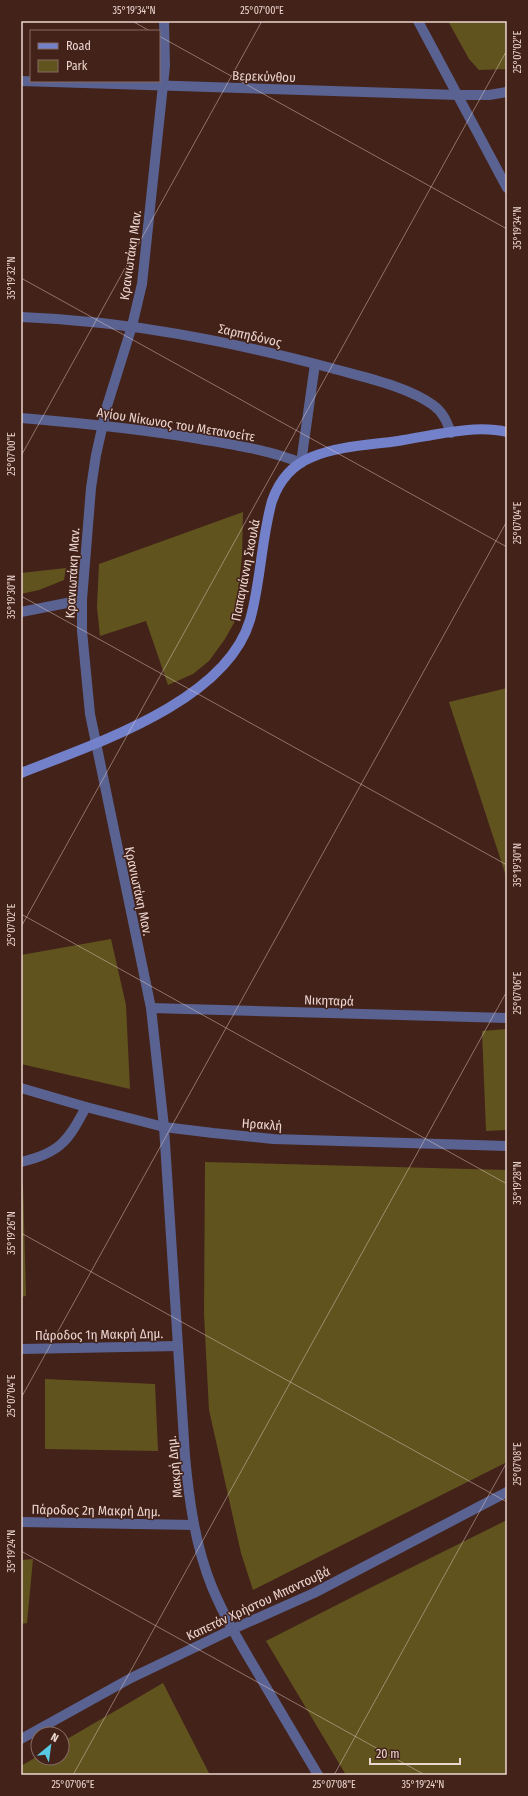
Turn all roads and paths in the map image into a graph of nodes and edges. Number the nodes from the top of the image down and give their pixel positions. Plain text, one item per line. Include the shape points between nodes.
1 (164, 21) edge
2 (418, 21) edge
3 (49, 82) edge
4 (163, 86) junction
5 (507, 92) edge
6 (458, 95) junction
7 (507, 188) edge
8 (21, 317) edge
9 (132, 326) junction
10 (315, 364) junction
11 (21, 418) edge
12 (102, 425) junction
13 (507, 432) edge
14 (451, 433) junction
15 (301, 463) junction
16 (82, 600) junction
17 (21, 612) edge
18 (95, 743) junction
19 (21, 773) edge
20 (151, 1008) junction
21 (507, 1018) edge
22 (21, 1088) edge
23 (86, 1107) junction
24 (164, 1127) junction
25 (507, 1146) edge
26 (21, 1162) edge
27 (178, 1346) junction
28 (21, 1349) edge
29 (507, 1492) edge
30 (21, 1522) edge
31 (194, 1525) junction
32 (232, 1629) junction
33 (21, 1739) edge
34 (318, 1775) edge

1 - 4 street, Κρανιωτάκη Μαν.
2 - 6 street
3 - 4 street, Βερεκύνθου
4 - 6 street, Βερεκύνθου
4 - 9 street, Κρανιωτάκη Μαν. via 142,284
5 - 6 street, Βερεκύνθου
6 - 7 street
8 - 9 street, Σαρπηδόνος
9 - 10 street, Σαρπηδόνος via 216,340
9 - 12 street, Κρανιωτάκη Μαν.
10 - 14 street, Σαρπηδόνος via 394,387 426,400 439,410
10 - 15 street
11 - 12 street, Αγίου Νίκωνος του Μετανοείτε
12 - 15 street, Αγίου Νίκωνος του Μετανοείτε via 246,447
12 - 16 street, Κρανιωτάκη Μαν. via 90,488
13 - 14 street, Παπαγιάννη Σκουλά via 473,430
14 - 15 street, Παπαγιάννη Σκουλά via 352,447 324,453
15 - 18 street, Παπαγιάννη Σκουλά via 285,476 272,501 250,620 233,655 218,673 180,701
16 - 17 street
16 - 18 street, Κρανιωτάκη Μαν. via 83,657
18 - 19 street, Παπαγιάννη Σκουλά
18 - 20 street, Κρανιωτάκη Μαν.
20 - 21 street, Νικηταρά
20 - 24 street, Κρανιωτάκη Μαν.
22 - 23 street, Ηρακλή
23 - 24 street, Ηρακλή
23 - 26 street via 61,1146 51,1153
24 - 25 street, Ηρακλή via 272,1139
24 - 27 street, Μακρή Δημ.
27 - 28 street, Πάροδος 1η Μακρή Δημ.
27 - 31 street, Μακρή Δημ. via 188,1491
29 - 32 street, Καπετάν Χρήστου Μπαντουβά via 314,1593
30 - 31 street, Πάροδος 2η Μακρή Δημ.
31 - 32 street, Μακρή Δημ. via 208,1575
32 - 33 street, Καπετάν Χρήστου Μπαντουβά via 131,1678
32 - 34 street, Μακρή Δημ.

